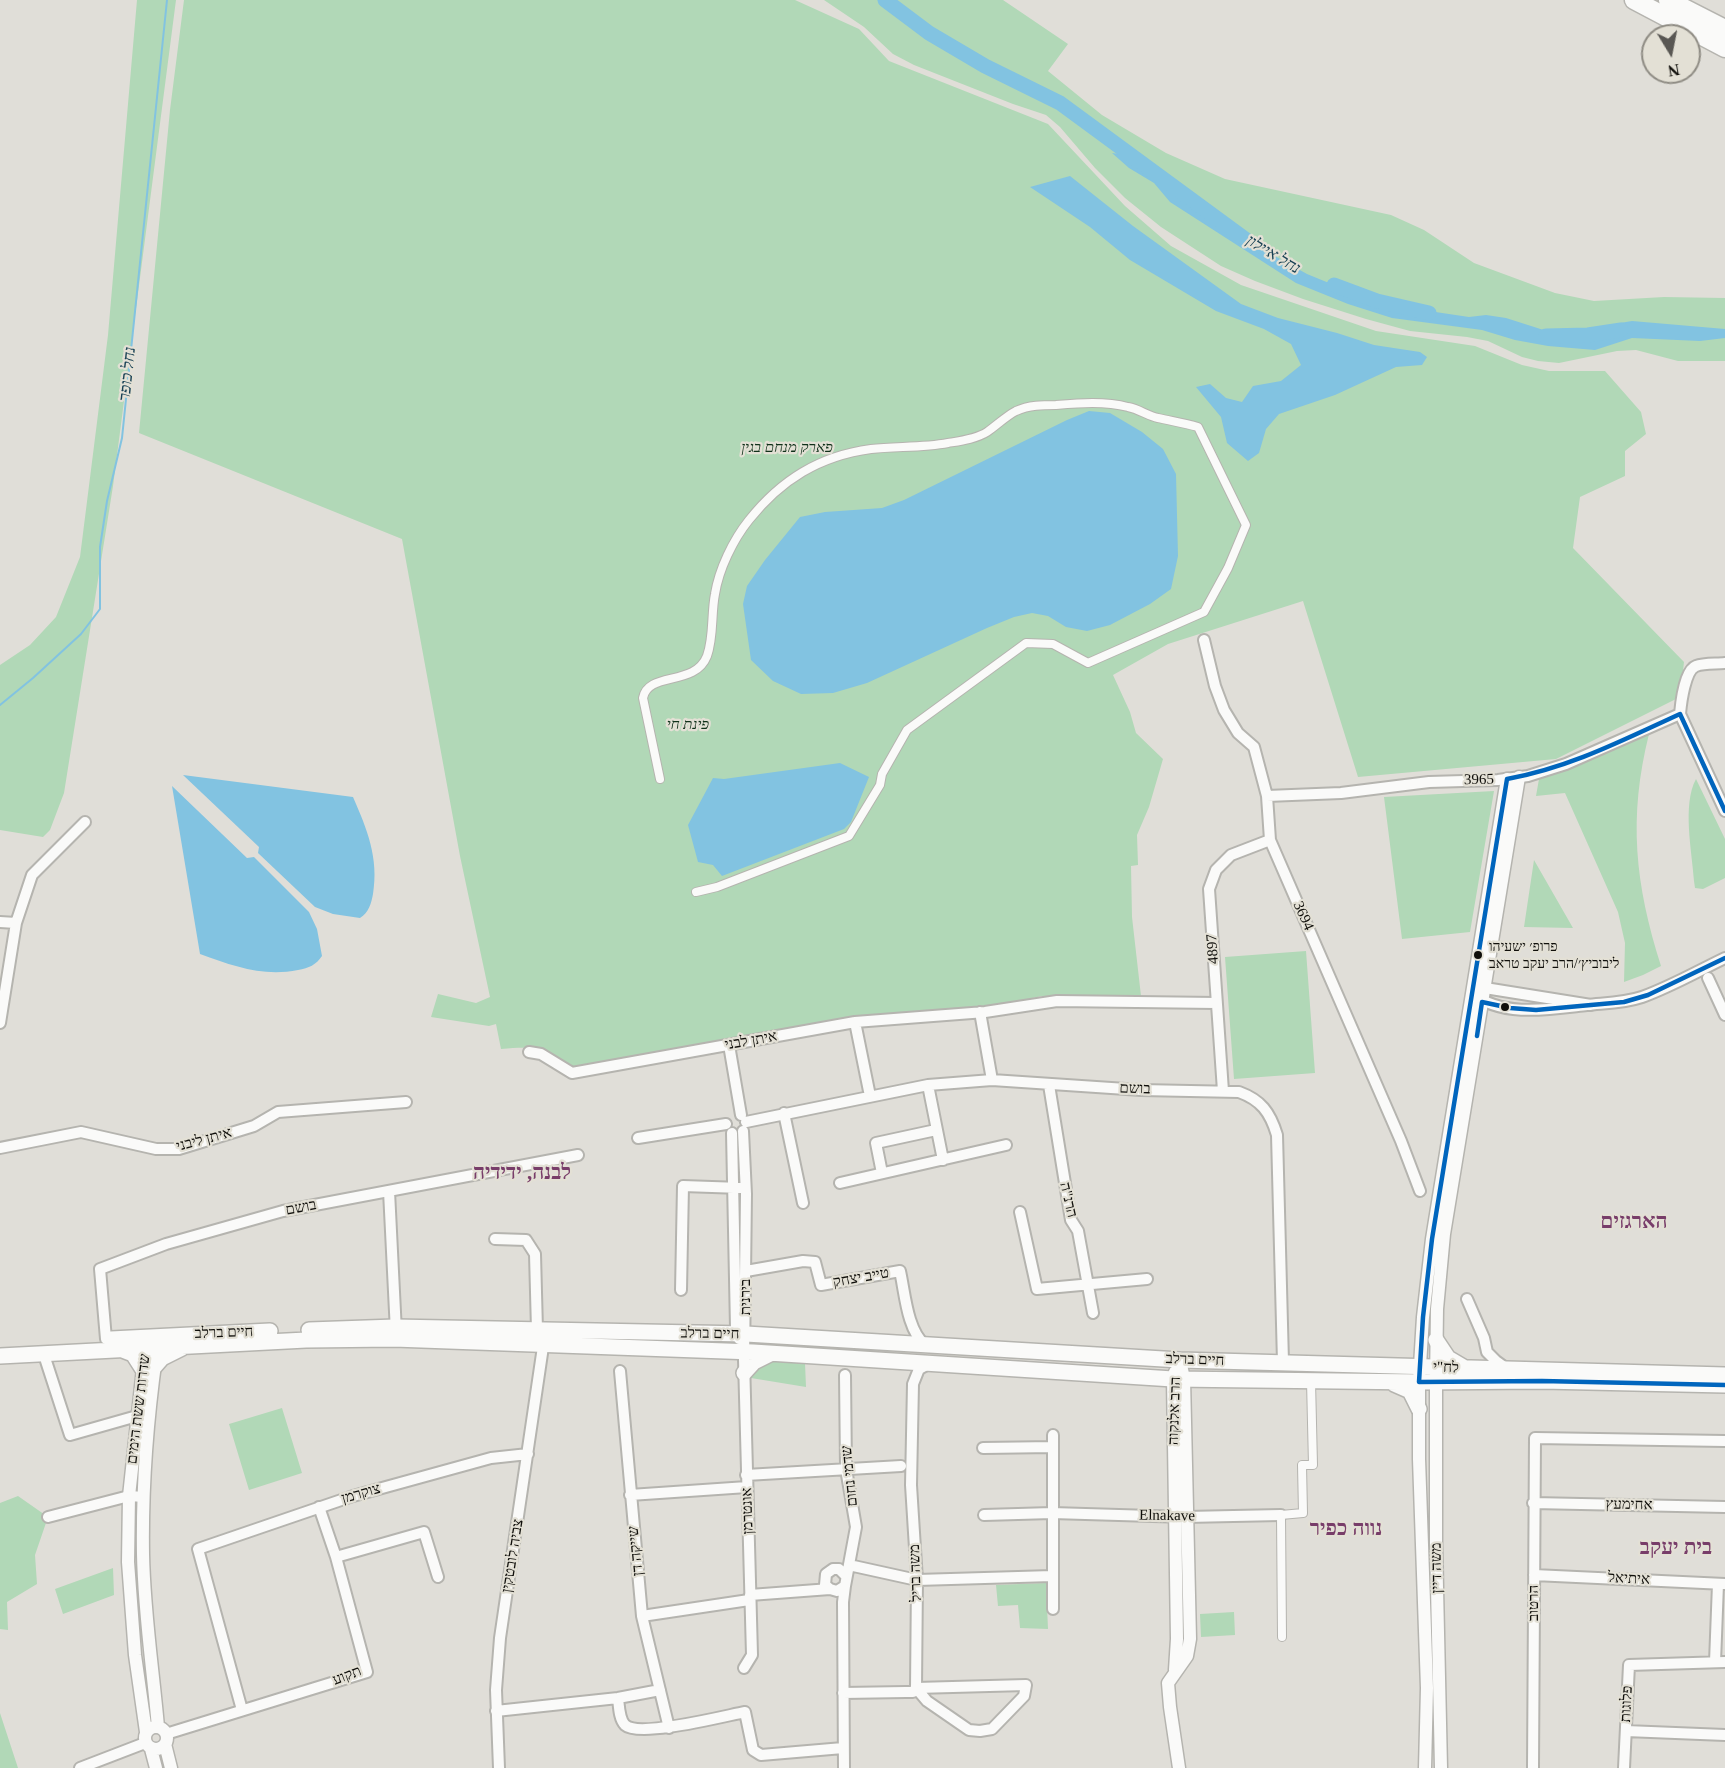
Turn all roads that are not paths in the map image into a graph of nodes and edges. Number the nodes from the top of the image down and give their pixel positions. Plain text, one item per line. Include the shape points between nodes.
1 (1634, 0) edge
2 (1668, 0) edge
3 (1725, 29) edge
4 (1725, 48) edge
5 (1204, 640) dead end
6 (1725, 663) edge
7 (1680, 714) junction
8 (1513, 778) junction
9 (660, 779) dead end
10 (1267, 796) junction
11 (1725, 811) edge
12 (85, 822) dead end
13 (1270, 840) junction
14 (696, 892) dead end
15 (0, 922) edge
16 (16, 923) junction
17 (1725, 958) edge
18 (1708, 978) dead end
19 (1485, 988) junction
20 (1472, 993) junction
21 (1482, 1002) junction
22 (1216, 1004) junction
23 (1591, 1005) junction
24 (980, 1012) junction
25 (1725, 1015) edge
26 (855, 1022) junction
27 (0, 1023) edge
28 (726, 1046) junction
29 (529, 1052) dead end
30 (992, 1080) junction
31 (928, 1085) junction
32 (1049, 1085) junction
33 (1223, 1091) junction
34 (870, 1096) junction
35 (406, 1102) dead end
36 (784, 1113) junction
37 (739, 1123) junction
38 (936, 1130) junction
39 (638, 1138) dead end
40 (1006, 1145) dead end
41 (0, 1148) edge
42 (578, 1155) dead end
43 (943, 1160) junction
44 (882, 1173) junction
45 (840, 1183) dead end
46 (740, 1188) junction
47 (389, 1191) junction
48 (1420, 1191) dead end
49 (803, 1203) dead end
50 (1020, 1212) dead end
51 (495, 1239) dead end
52 (746, 1271) junction
53 (1147, 1279) dead end
54 (1088, 1284) junction
55 (681, 1290) dead end
56 (1467, 1299) dead end
57 (1093, 1313) dead end
58 (913, 1329) junction
59 (398, 1333) junction
60 (741, 1334) junction
61 (542, 1335) junction
62 (1437, 1340) junction
63 (153, 1343) junction
64 (112, 1344) junction
65 (903, 1344) junction
66 (925, 1345) junction
67 (0, 1346) edge
68 (189, 1346) junction
69 (744, 1352) junction
70 (1487, 1352) junction
71 (772, 1353) junction
72 (0, 1356) edge
73 (1180, 1360) junction
74 (46, 1361) dead end
75 (900, 1361) junction
76 (1283, 1362) junction
77 (932, 1363) junction
78 (148, 1367) junction
79 (1472, 1369) junction
80 (1509, 1370) junction
81 (620, 1371) dead end
82 (744, 1373) junction
83 (845, 1375) dead end
84 (1419, 1375) junction
85 (1436, 1375) junction
86 (1725, 1375) edge
87 (1179, 1379) junction
88 (1311, 1381) junction
89 (1382, 1381) junction
90 (914, 1384) junction
91 (1725, 1385) edge
92 (1419, 1409) junction
93 (137, 1416) junction
94 (1053, 1435) dead end
95 (1725, 1441) edge
96 (1053, 1447) junction
97 (983, 1448) dead end
98 (528, 1454) junction
99 (901, 1466) dead end
100 (846, 1469) junction
101 (747, 1481) junction
102 (129, 1496) junction
103 (630, 1496) junction
104 (144, 1497) junction
105 (1533, 1503) junction
106 (320, 1507) junction
107 (1725, 1507) edge
108 (1052, 1513) junction
109 (984, 1515) dead end
110 (1281, 1515) junction
111 (48, 1517) dead end
112 (1180, 1517) junction
113 (336, 1557) junction
114 (1534, 1575) junction
115 (847, 1576) junction
116 (1052, 1576) junction
117 (438, 1577) dead end
118 (917, 1580) junction
119 (1721, 1584) edge
120 (830, 1589) junction
121 (750, 1598) junction
122 (1053, 1609) dead end
123 (642, 1616) junction
124 (1282, 1637) dead end
125 (1720, 1662) edge
126 (744, 1668) dead end
127 (916, 1688) junction
128 (660, 1690) junction
129 (843, 1693) junction
130 (618, 1698) junction
131 (242, 1710) junction
132 (496, 1711) junction
133 (669, 1728) junction
134 (1626, 1731) junction
135 (163, 1735) junction
136 (1725, 1736) edge
137 (147, 1742) junction
138 (843, 1748) junction
139 (80, 1768) edge
140 (156, 1768) edge
141 (171, 1768) edge
142 (499, 1768) edge
143 (843, 1768) edge
144 (1179, 1768) edge
145 (1425, 1768) edge
146 (1441, 1768) edge
147 (1533, 1768) edge
148 (1624, 1768) edge

1 - 4 highway
2 - 3 highway
5 - 10 street, 3694 via 1224,710 1238,733 1254,747
6 - 7 street via 1696,666 1690,671
7 - 8 street, 3965 via 1566,764
7 - 11 street
8 - 10 street, 3965
8 - 19 street, משה דיין
8 - 20 street, משה דיין
9 - 14 street via 643,698 645,691 653,684 691,674 703,663 710,640 715,592 727,559 749,521 780,486 804,471 848,453 938,445 984,434 1015,411 1033,406 1102,403 1198,427 1246,525 1204,612 1088,663 1053,644 1026,644 907,729 849,836
10 - 13 street, 3694
12 - 16 street via 32,875
13 - 22 street, 4897 via 1231,855 1216,870 1209,889
13 - 48 street, 3694
15 - 16 street
16 - 27 street
17 - 23 street via 1642,997
18 - 25 street
19 - 20 street
19 - 21 street, משה דיין
19 - 23 street
20 - 21 street
20 - 84 street, משה דיין via 1432,1239
21 - 23 street via 1536,1010
21 - 62 street, משה דיין via 1444,1234
22 - 24 street, איתן לבני via 1057,1001
22 - 33 street, 4897
24 - 26 street, איתן לבני
24 - 30 street
26 - 28 street, איתן לבני
26 - 34 street
28 - 29 street, איתן לבני via 572,1073 540,1054
28 - 37 street, בירנית
30 - 31 street, בושם
30 - 32 street, בושם
31 - 34 street, בושם
31 - 38 street
32 - 33 street, בושם
32 - 54 street, הרנ"ה via 1071,1220 1078,1231
33 - 76 street, בושם via 1251,1096 1264,1106 1277,1135
34 - 36 street, בושם
35 - 41 street, איתן ליבני via 278,1112 254,1126 179,1149 156,1149 81,1132
36 - 37 street, בושם
36 - 49 street
37 - 39 street via 727,1128 726,1124
37 - 46 street, בירנית
38 - 43 street
38 - 44 street via 876,1143
40 - 43 street
42 - 47 street, בושם
43 - 44 street
44 - 45 street
46 - 52 street, בירנית
46 - 55 street via 683,1186
46 - 60 street, בירנית
47 - 59 street
47 - 64 street, בושם via 283,1211 99,1269
50 - 54 street via 1037,1289
51 - 61 street, צביה לובטקין via 526,1240 535,1254
52 - 58 street, טייב יצחק via 815,1262 820,1285 900,1271
52 - 60 street, בירנית
53 - 54 street
54 - 57 street, הרנ"ה
56 - 70 street
58 - 65 street
58 - 66 street, טייב יצחק
59 - 61 main road, חיים ברלב
59 - 63 main road, חיים ברלב
59 - 68 main road, חיים ברלב
60 - 61 main road, חיים ברלב
60 - 65 main road, חיים ברלב
60 - 69 street, בירנית
61 - 69 main road, חיים ברלב
61 - 98 street, צביה לובטקין
62 - 79 main road via 1448,1358
62 - 85 street, משה דיין
63 - 64 main road, חיים ברלב
63 - 68 main road, חיים ברלב
63 - 78 street, שדרות ששת הימים
64 - 67 main road, חיים ברלב
64 - 72 main road, חיים ברלב
64 - 78 main road
65 - 66 main road, חיים ברלב
66 - 73 main road, חיים ברלב
68 - 78 main road
69 - 71 main road, חיים ברלב
69 - 82 street, אונטרמן
70 - 79 street
70 - 80 street
71 - 75 main road, חיים ברלב
71 - 82 main road via 754,1362
73 - 76 main road, חיים ברלב
73 - 87 street, הרב אלנקוה
74 - 93 street via 70,1435
75 - 77 main road, חיים ברלב
75 - 90 street
76 - 84 main road, חיים ברלב
77 - 87 main road, חיים ברלב
77 - 90 street via 919,1369
78 - 93 street, שדרות ששת הימים
78 - 104 street, שדרות ששת הימים
79 - 80 main road, לח"י
79 - 85 main road, לח"י
80 - 86 main road, לח"י
81 - 103 street, שייקה דן
82 - 101 street, אונטרמן
83 - 100 street, שדמי נחום
84 - 85 main road, לח"י
84 - 89 main road, חיים ברלב
84 - 92 street, משה דיין
85 - 91 main road, לח"י via 1542,1382
85 - 146 street, משה דיין
87 - 88 main road, חיים ברלב
87 - 112 street, הרב אלנקוה
88 - 89 main road, חיים ברלב
88 - 110 street via 1313,1465 1302,1465 1303,1513
89 - 92 main road via 1410,1391
90 - 118 street, משה בריל via 911,1485
92 - 145 street, משה דיין via 1427,1689
93 - 102 street, שדרות ששת הימים
94 - 96 street
95 - 105 street, הרטוב via 1535,1438
96 - 97 street
96 - 108 street
98 - 106 street, צוקרמן via 491,1458
98 - 132 street, צביה לובטקין via 500,1638
99 - 100 street
100 - 101 street
100 - 115 street, שדמי נחום via 856,1527
101 - 103 street
101 - 121 street, אונטרמן
102 - 104 street
102 - 111 street
102 - 137 street, שדרות ששת הימים via 129,1590
103 - 123 street, שייקה דן
104 - 135 street, שדרות ששת הימים via 145,1599
105 - 107 street, אחימעץ
105 - 114 street, הרטוב
106 - 113 street, תקוע
106 - 131 street, צוקרמן via 198,1549
108 - 109 street, Elnakave
108 - 112 street, Elnakave
108 - 116 street
110 - 112 street, Elnakave
110 - 124 street
112 - 144 street, הרב אלנקוה via 1190,1639 1187,1656 1168,1683
113 - 117 street via 424,1532
113 - 131 street, תקוע via 367,1672
114 - 119 street, איתיאל
114 - 147 street, הרטוב
115 - 118 street
115 - 120 street via 837,1591
115 - 120 street via 839,1569 828,1571 824,1578
115 - 129 street, שדמי נחום via 843,1602
116 - 118 street
116 - 122 street
118 - 127 street, משה בריל
119 - 125 street
120 - 121 street
121 - 123 street
121 - 126 street, אונטרמן via 752,1655
123 - 128 street, שייקה דן
125 - 134 street, פלוגות via 1629,1665
127 - 127 street via 927,1701 969,1730 980,1731 992,1729 1024,1696 1026,1685
127 - 129 street via 913,1692
128 - 130 street
128 - 133 street, שייקה דן
129 - 138 street, שדמי נחום
130 - 132 street
130 - 133 street via 625,1725
131 - 135 street, תקוע
132 - 142 street, צביה לובטקין
133 - 138 street via 745,1712 753,1750 761,1755
134 - 136 street
134 - 148 street, פלוגות
135 - 137 street via 159,1749
135 - 137 street via 151,1728
135 - 141 street, שדרות ששת הימים
137 - 139 street
137 - 140 street, שדרות ששת הימים
138 - 143 street, שדמי נחום

